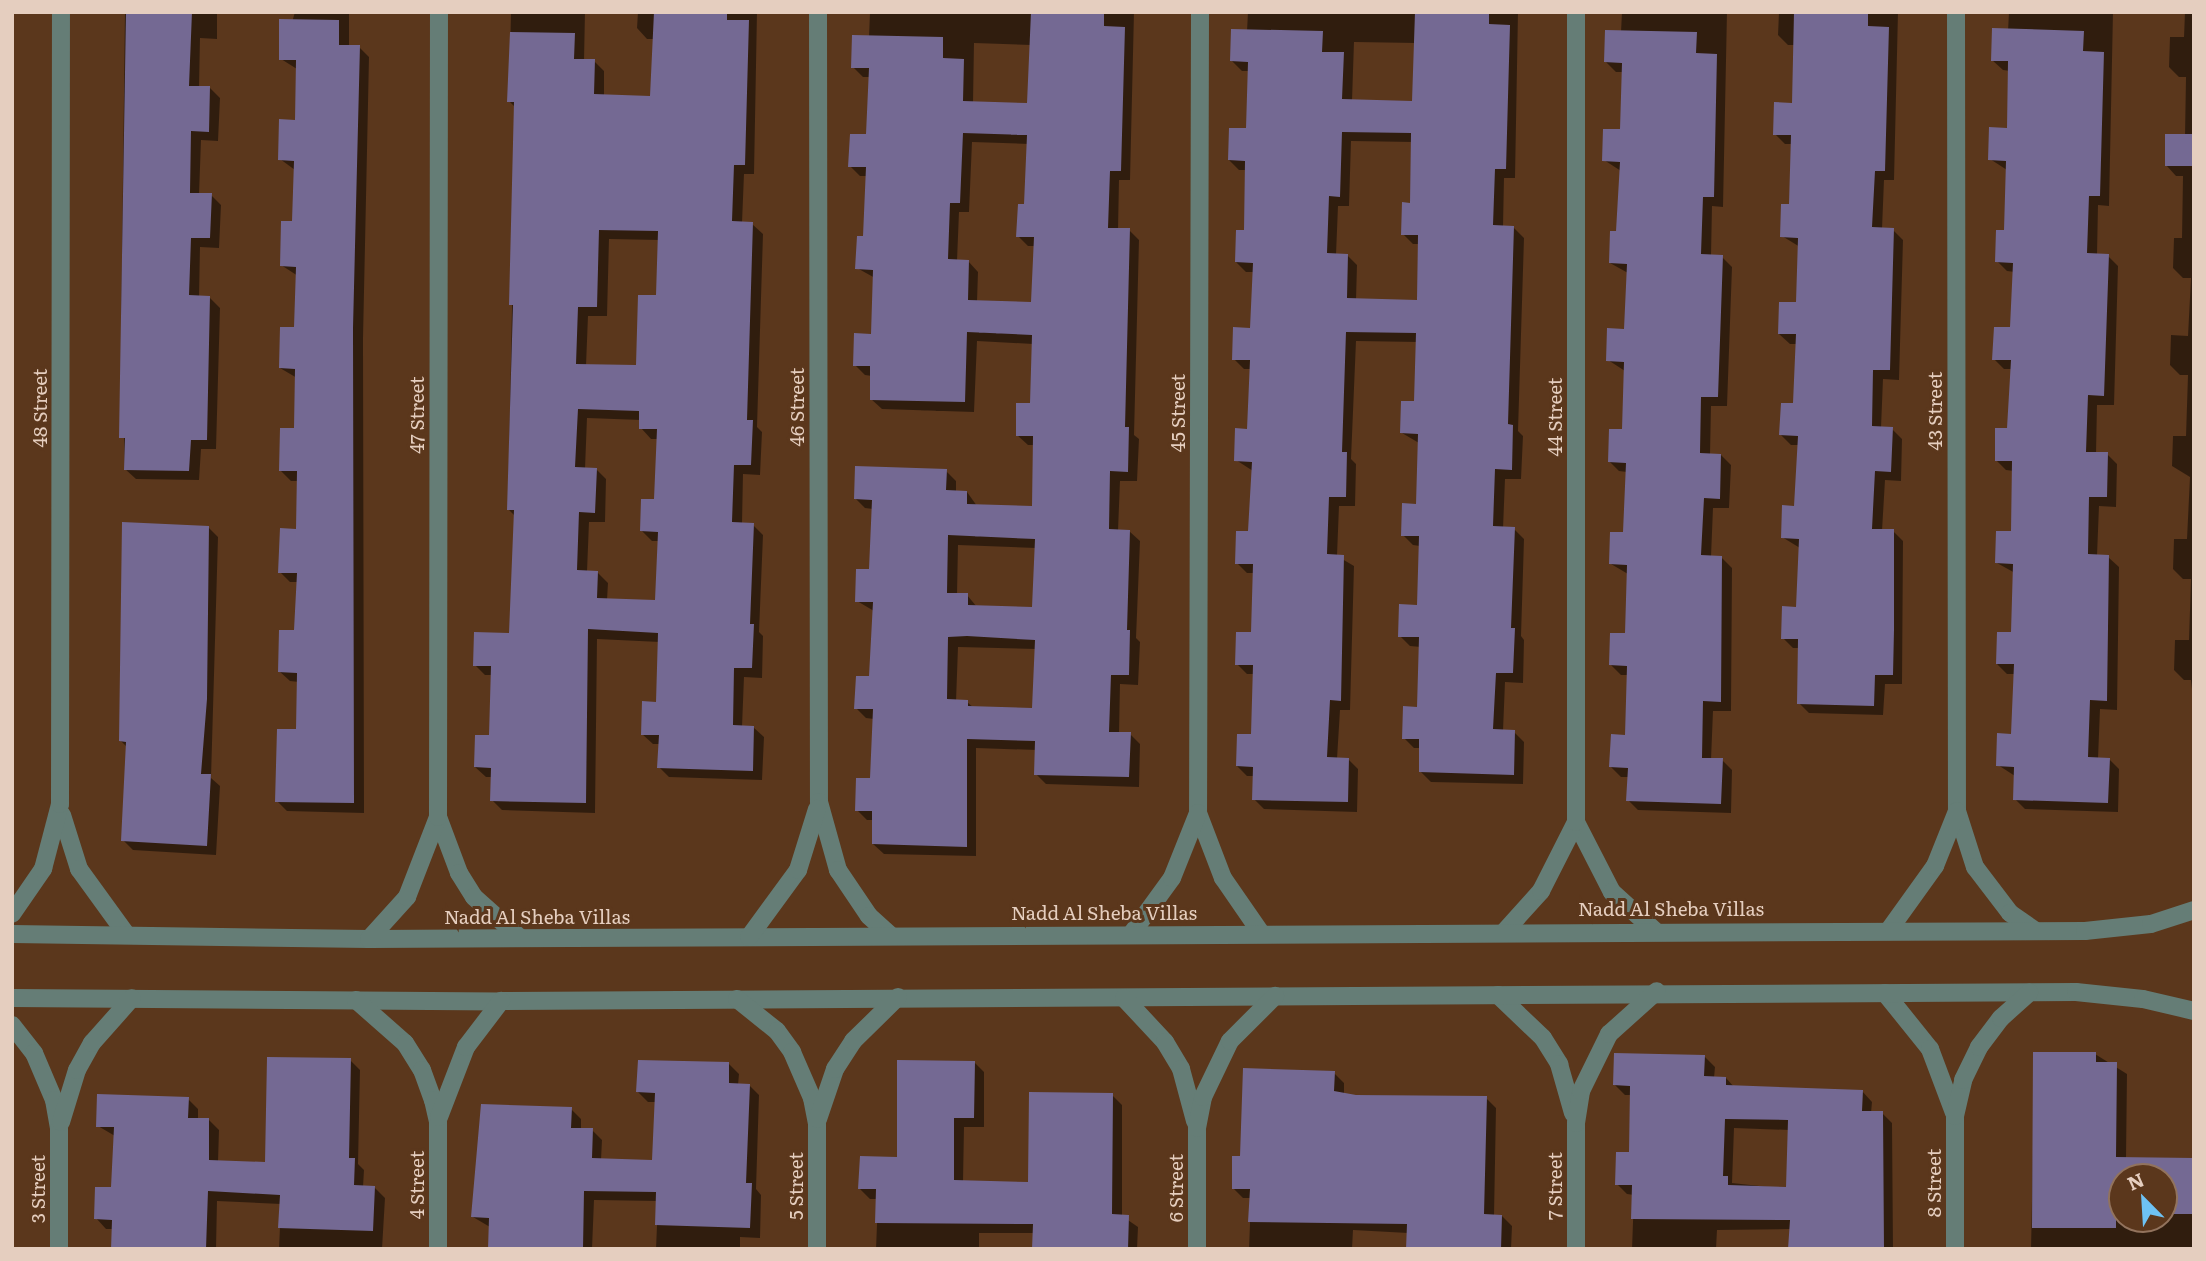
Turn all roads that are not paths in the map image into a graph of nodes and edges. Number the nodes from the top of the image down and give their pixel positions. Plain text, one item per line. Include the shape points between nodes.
1 (61, 12) edge
2 (439, 12) edge
3 (818, 12) edge
4 (1200, 12) edge
5 (1576, 12) edge
6 (1956, 12) edge
7 (819, 802) junction
8 (60, 804) junction
9 (1957, 811) junction
10 (1198, 813) junction
11 (438, 817) junction
12 (1576, 822) junction
13 (2194, 910) edge
14 (12, 914) edge
15 (1654, 930) junction
16 (1889, 930) junction
17 (2034, 930) junction
18 (1505, 931) junction
19 (1132, 933) junction
20 (1261, 933) junction
21 (12, 934) edge
22 (126, 934) junction
23 (890, 935) junction
24 (519, 937) junction
25 (749, 937) junction
26 (369, 939) junction
27 (1657, 991) junction
28 (1885, 993) junction
29 (2029, 993) junction
30 (1499, 995) junction
31 (898, 996) junction
32 (1275, 996) junction
33 (12, 998) edge
34 (132, 998) junction
35 (1124, 998) junction
36 (737, 999) junction
37 (356, 1000) junction
38 (501, 1001) junction
39 (2194, 1011) edge
40 (12, 1025) edge
41 (1955, 1116) junction
42 (438, 1121) junction
43 (817, 1123) junction
44 (1576, 1123) junction
45 (1197, 1128) junction
46 (59, 1129) junction
47 (59, 1249) edge
48 (438, 1249) edge
49 (817, 1249) edge
50 (1197, 1249) edge
51 (1576, 1249) edge
52 (1955, 1249) edge

1 - 8 street, 48 Street
2 - 11 street, 47 Street
3 - 7 street, 46 Street
4 - 10 street, 45 Street
5 - 12 street, 44 Street
6 - 9 street, 43 Street
7 - 23 street via 838,870 852,894
7 - 25 street via 798,870
8 - 14 street via 43,869
8 - 22 street via 79,869 92,893
9 - 16 street via 1936,866
9 - 17 street via 1980,876 2010,913
10 - 19 street via 1172,878
10 - 20 street via 1223,878
11 - 24 street via 458,873 474,897
11 - 26 street via 407,897
12 - 15 street via 1612,892
12 - 18 street via 1541,891
13 - 17 street, Nadd Al Sheba Villas via 2118,930
15 - 16 street, Nadd Al Sheba Villas
15 - 18 street, Nadd Al Sheba Villas
16 - 17 street, Nadd Al Sheba Villas
18 - 20 street, Nadd Al Sheba Villas
19 - 20 street, Nadd Al Sheba Villas
19 - 23 street, Nadd Al Sheba Villas
21 - 22 street, Nadd Al Sheba Villas
22 - 26 street, Nadd Al Sheba Villas
23 - 25 street, Nadd Al Sheba Villas
24 - 25 street, Nadd Al Sheba Villas
24 - 26 street, Nadd Al Sheba Villas
27 - 28 street
27 - 30 street
27 - 44 street via 1631,1010 1592,1062
28 - 29 street
28 - 41 street via 1930,1049
29 - 39 street via 2110,995
29 - 41 street via 2001,1018 1979,1048 1963,1080
30 - 32 street
30 - 44 street via 1543,1038 1559,1065
31 - 35 street
31 - 36 street
31 - 43 street via 852,1041 835,1069
32 - 35 street
32 - 45 street via 1230,1041 1214,1068
33 - 34 street
34 - 37 street
34 - 46 street via 92,1043 77,1070
35 - 45 street via 1165,1042 1181,1069
36 - 38 street
36 - 43 street via 777,1031 792,1052 804,1075
37 - 38 street
37 - 42 street via 405,1042 422,1070
38 - 42 street via 466,1047
40 - 46 street via 46,1076
41 - 52 street, 8 Street
42 - 48 street, 4 Street
43 - 49 street, 5 Street
44 - 51 street, 7 Street
45 - 50 street, 6 Street
46 - 47 street, 3 Street

